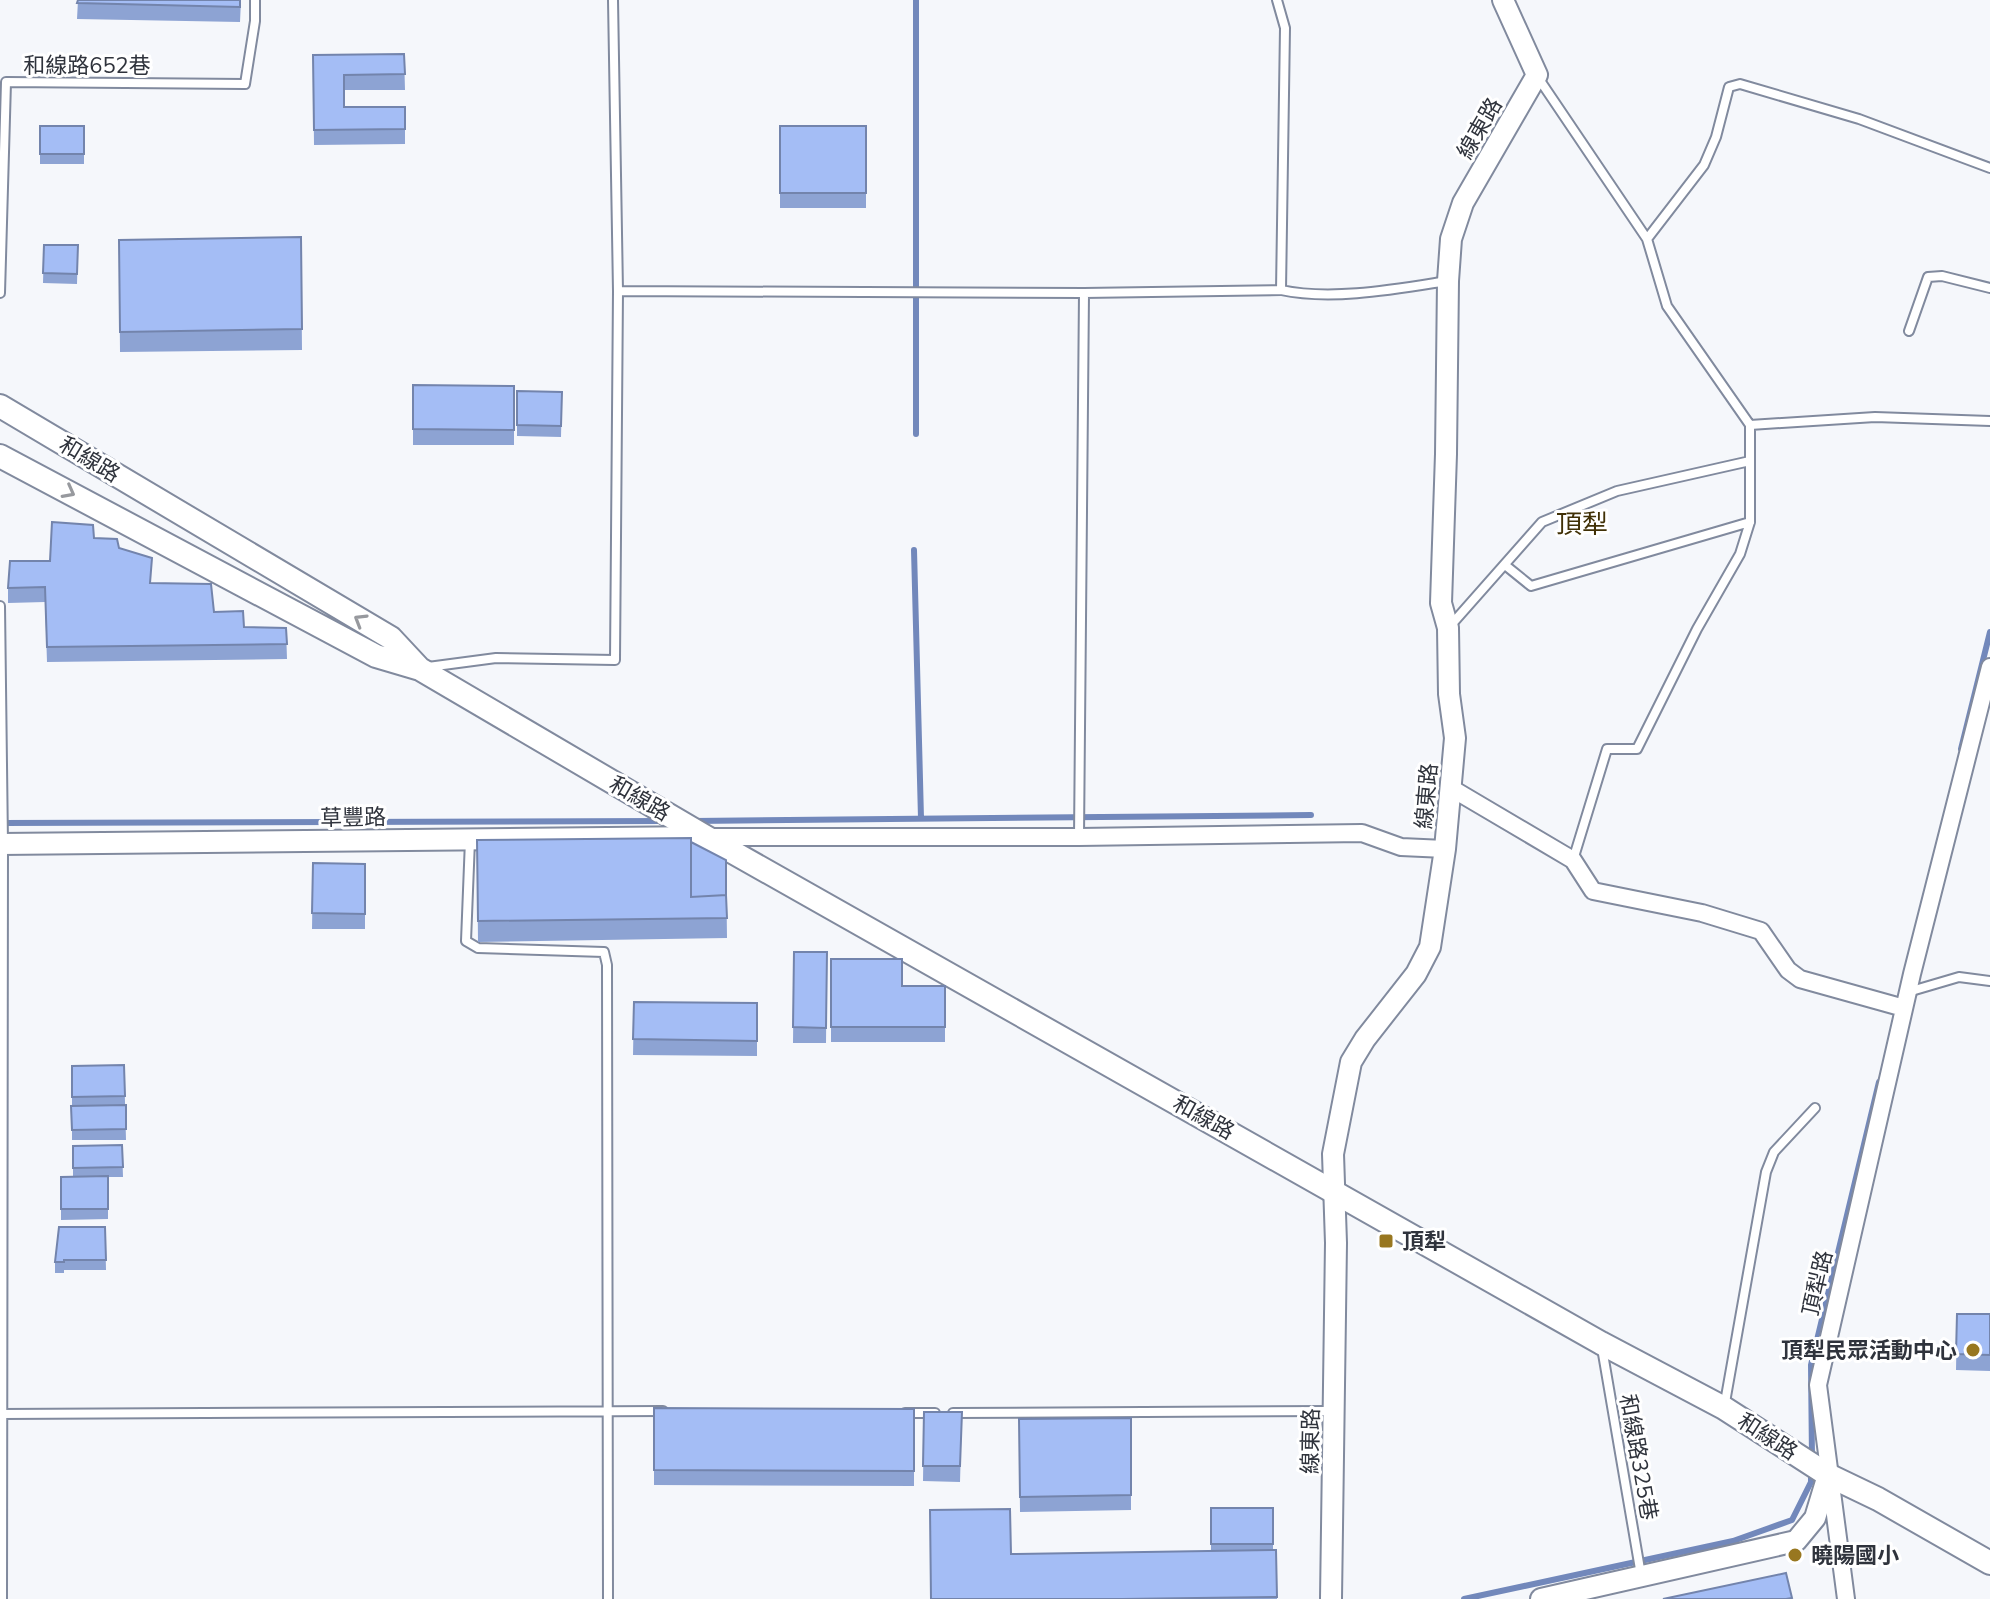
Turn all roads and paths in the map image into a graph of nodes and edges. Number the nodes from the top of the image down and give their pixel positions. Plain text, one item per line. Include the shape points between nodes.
1 (255, 0) edge
2 (613, 0) edge
3 (1277, 0) edge
4 (1503, 0) edge
5 (1537, 75) junction
6 (3, 82) edge
7 (1990, 168) edge
8 (1647, 239) junction
9 (1448, 281) junction
10 (1990, 288) edge
11 (1281, 290) junction
12 (618, 291) junction
13 (0, 293) edge
14 (1084, 293) junction
15 (1909, 331) dead end
16 (0, 406) edge
17 (1990, 421) edge
18 (1750, 425) junction
19 (0, 456) edge
20 (1750, 461) junction
21 (1750, 522) junction
22 (1505, 565) junction
23 (0, 606) edge
24 (1448, 628) junction
25 (1990, 667) edge
26 (420, 669) junction
27 (1451, 788) junction
28 (706, 837) junction
29 (1079, 837) junction
30 (470, 839) junction
31 (2, 844) edge
32 (1445, 849) junction
33 (1573, 860) junction
34 (1990, 981) edge
35 (1906, 1000) junction
36 (1815, 1108) dead end
37 (1334, 1190) junction
38 (1601, 1343) junction
39 (1724, 1408) junction
40 (608, 1410) junction
41 (668, 1411) edge
42 (1335, 1411) junction
43 (898, 1413) edge
44 (2, 1414) edge
45 (1828, 1475) junction
46 (1990, 1563) edge
47 (1641, 1578) junction
48 (2, 1599) edge
49 (608, 1599) edge
50 (1331, 1599) edge
51 (1541, 1599) edge
52 (1846, 1599) edge

1 - 6 lane, 和線路652巷 via 245,84
2 - 12 lane
3 - 11 lane via 1285,28
4 - 5 street
5 - 8 lane
5 - 9 street, 線東路 via 1463,203 1451,239
6 - 13 lane, 和線路652巷
7 - 8 lane via 1859,119 1740,84 1729,87 1704,165
8 - 18 lane via 1667,306
9 - 11 lane via 1396,289 1303,294
9 - 24 street, 線東路 via 1441,603
10 - 15 lane via 1928,277
11 - 14 lane
12 - 14 lane
12 - 26 lane via 615,660 496,658
14 - 29 lane
26 -> 16 main road, 和線路 via 391,638
17 - 18 lane via 1875,417
18 - 20 lane
19 -> 26 main road, 和線路 via 376,656
20 - 21 lane
20 - 22 lane via 1617,491 1542,522
21 - 22 lane via 1531,586
21 - 33 lane via 1740,554 1637,749 1607,749
22 - 24 lane
23 - 31 lane
24 - 27 street, 線東路 via 1455,738
25 - 35 street, 頂犁路
26 - 28 main road, 和線路
27 - 32 street, 線東路
27 - 33 street
28 - 29 street
28 - 30 street, 草豐路
28 - 37 main road, 和線路
29 - 32 street via 1362,833 1401,847
30 - 31 street, 草豐路
30 - 40 lane via 466,941 478,948 604,952
31 - 44 lane
32 - 37 street, 線東路 via 1430,947 1351,1062 1333,1154
33 - 35 street via 1593,891 1761,931 1800,979
34 - 35 lane via 1959,977
35 - 45 street, 頂犁路 via 1818,1385
36 - 39 lane via 1774,1152 1766,1172
37 - 38 main road, 和線路
37 - 42 street, 線東路
38 - 39 main road, 和線路
38 - 47 lane, 和線路325巷
39 - 45 main road, 和線路
40 - 41 lane
40 - 44 lane
40 - 49 lane
42 - 43 lane
42 - 50 street, 線東路
44 - 48 lane
45 - 46 main road, 和線路
45 - 47 street, 頂犁路 via 1815,1518 1796,1541
45 - 52 street
47 - 51 street, 頂犁路

